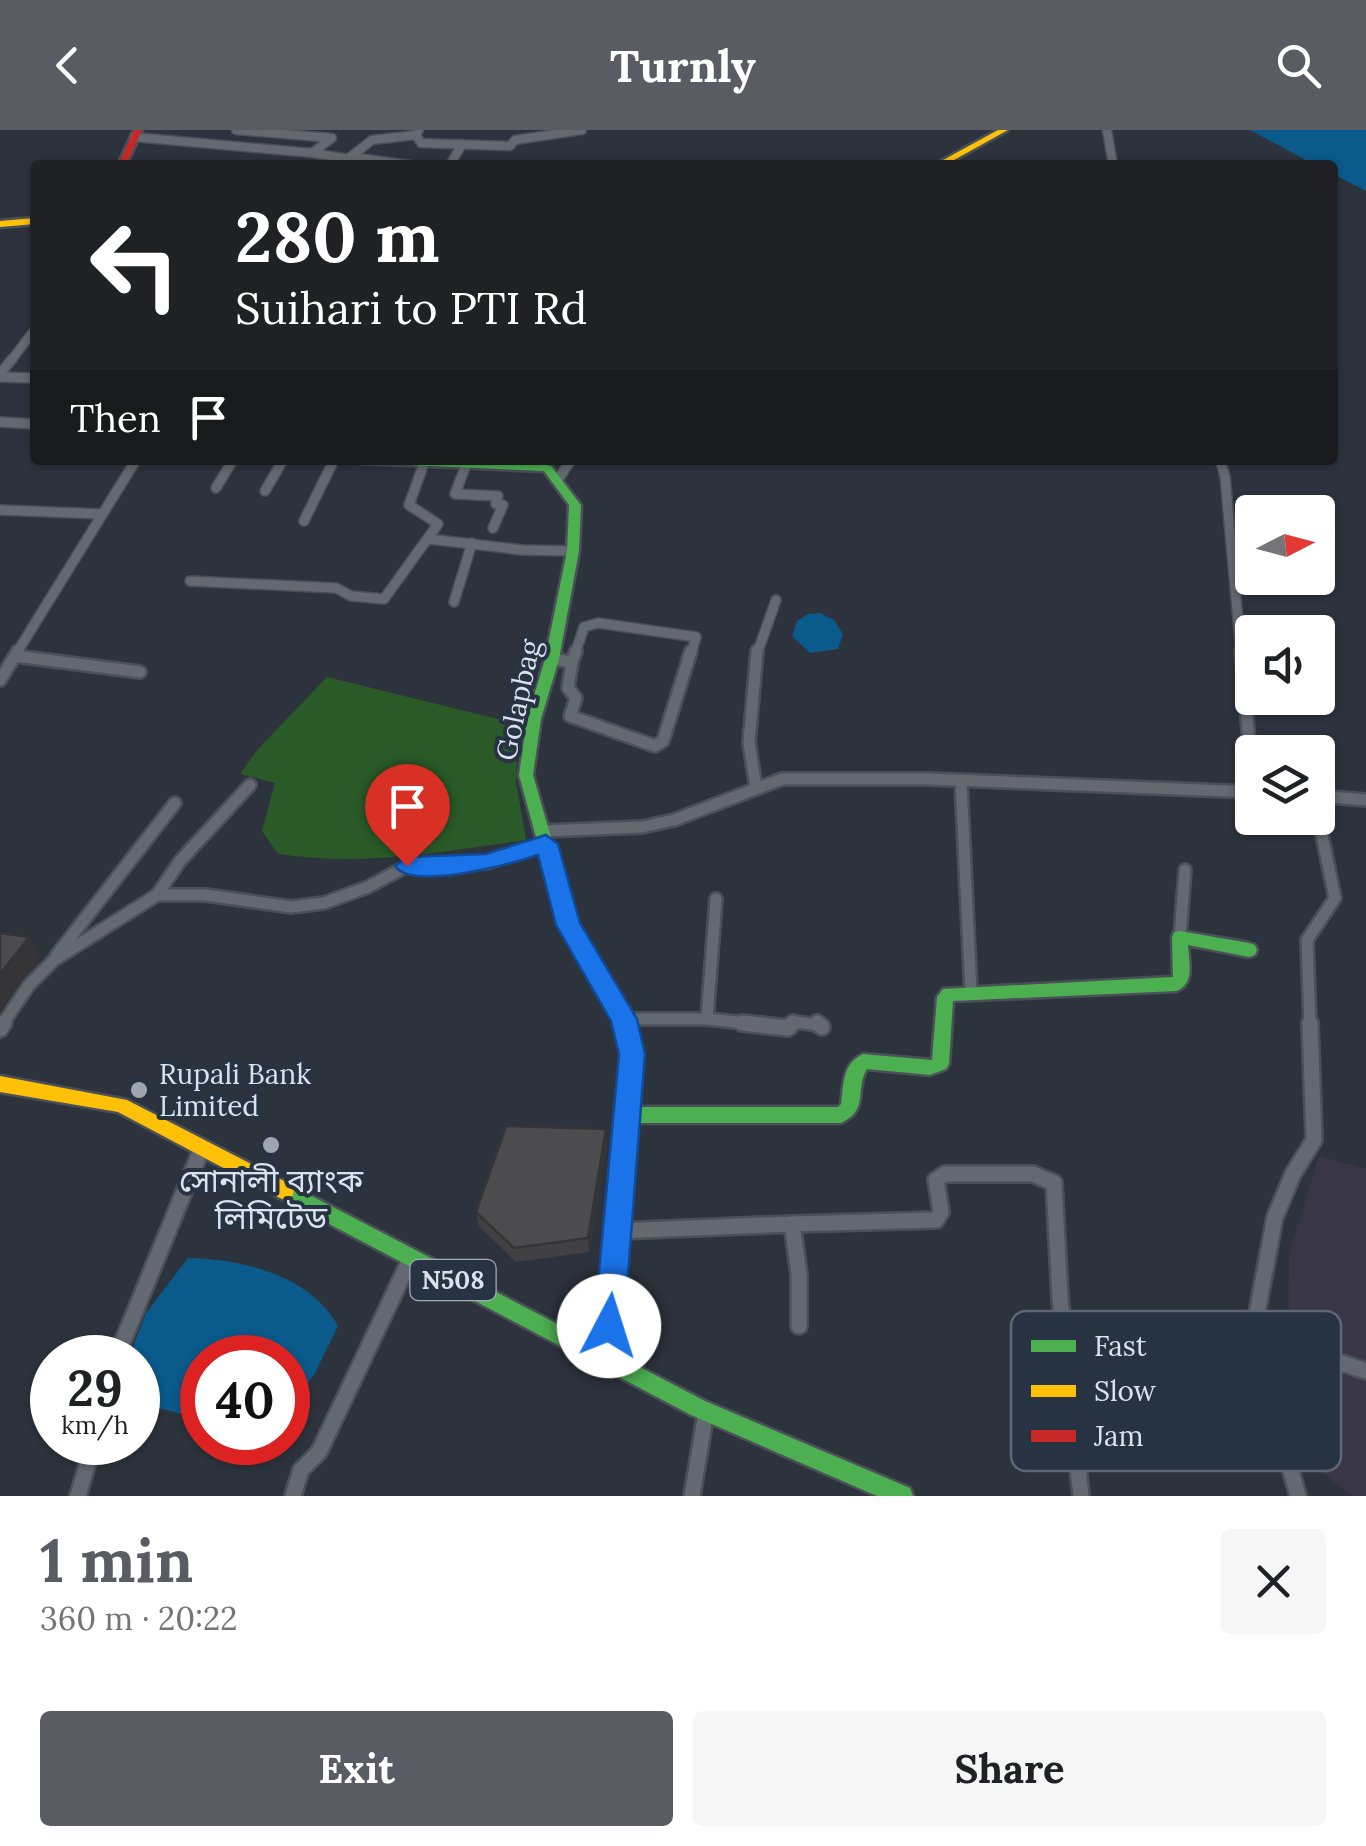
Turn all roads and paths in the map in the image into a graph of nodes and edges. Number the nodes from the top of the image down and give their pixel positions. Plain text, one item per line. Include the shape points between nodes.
1 (236, 130) edge
2 (582, 130) edge
3 (1004, 130) edge
4 (1107, 130) edge
5 (418, 133) edge
6 (136, 134) edge
7 (421, 143) junction
8 (462, 144) junction
9 (312, 153) junction
10 (350, 158) junction
11 (124, 160) edge
12 (347, 160) edge
13 (367, 160) edge
14 (412, 160) edge
15 (453, 160) edge
16 (947, 160) edge
17 (1112, 160) edge
18 (30, 221) edge
19 (0, 224) edge
20 (30, 338) edge
21 (0, 376) edge
22 (30, 378) edge
23 (0, 422) edge
24 (30, 424) edge
25 (133, 465) edge
26 (231, 465) edge
27 (278, 465) edge
28 (332, 465) edge
29 (432, 465) edge
30 (466, 465) joint
31 (568, 465) edge
32 (1222, 465) edge
33 (557, 481) junction
34 (216, 488) dead end
35 (265, 491) dead end
36 (0, 510) edge
37 (102, 514) junction
38 (304, 521) dead end
39 (493, 528) dead end
40 (429, 539) junction
41 (472, 543) junction
42 (573, 551) junction
43 (190, 581) dead end
44 (776, 600) dead end
45 (454, 602) dead end
46 (15, 656) junction
47 (552, 659) junction
48 (572, 662) junction
49 (140, 672) dead end
50 (0, 680) edge
51 (1248, 735) edge
52 (961, 781) junction
53 (250, 785) dead end
54 (756, 788) junction
55 (1235, 791) edge
56 (1335, 797) edge
57 (1366, 800) edge
58 (175, 804) dead end
59 (1322, 835) edge
60 (544, 837) junction
61 (1185, 870) dead end
62 (157, 895) junction
63 (716, 899) dead end
64 (1180, 937) junction
65 (1248, 950) dead end
66 (54, 960) junction
67 (971, 992) junction
68 (624, 1019) junction
69 (707, 1019) junction
70 (822, 1027) dead end
71 (0, 1029) edge
72 (0, 1084) edge
73 (628, 1115) junction
74 (202, 1148) junction
75 (792, 1224) junction
76 (617, 1231) junction
77 (411, 1258) junction
78 (1061, 1311) edge
79 (1257, 1311) edge
80 (799, 1326) dead end
81 (122, 1335) edge
82 (606, 1358) junction
83 (1341, 1363) edge
84 (1366, 1371) edge
85 (706, 1412) junction
86 (87, 1465) edge
87 (1077, 1471) edge
88 (1291, 1471) edge
89 (871, 1489) edge
90 (78, 1496) edge
91 (292, 1496) edge
92 (692, 1496) edge
93 (902, 1496) edge
94 (1080, 1496) edge
95 (1298, 1496) edge

1 - 9 street via 332,138
2 - 8 street via 510,146
3 - 16 main road
4 - 17 street
5 - 7 street
5 - 10 street via 372,140
6 - 9 street
6 - 11 main road
7 - 8 street
7 - 14 street
8 - 15 street
9 - 10 street
10 - 12 street
10 - 13 street
18 - 19 main road
20 - 21 street
21 - 22 street
23 - 24 street
25 - 37 street
26 - 34 street
27 - 35 street
28 - 38 street
29 - 40 street via 408,505 438,524
30 - 33 main road via 547,468
30 - 39 street via 456,494 498,496 496,504 503,506
31 - 33 street
32 - 51 street
33 - 42 main road, Golapbag via 575,505
36 - 37 street
37 - 46 street
40 - 41 street
40 - 43 street via 384,599 336,588
41 - 42 street
41 - 45 street
42 - 47 main road, Golapbag
44 - 54 street via 754,661 749,742
46 - 49 street
46 - 50 street
47 - 48 street
47 - 60 main road, Golapbag via 526,776
48 - 48 street via 584,627 598,623 696,637 664,741 655,746 570,716 576,698 568,688
52 - 54 street via 782,779
52 - 55 street
52 - 67 street
53 - 62 street
54 - 60 street via 674,820
56 - 57 street
58 - 66 street
59 - 79 street via 1335,898 1307,940 1314,1140 1276,1217
60 - 62 street via 486,863 407,866 368,887 307,905
60 - 68 main road, Golapbag via 568,925
61 - 64 street
62 - 66 street
63 - 69 street
64 - 65 main road
64 - 67 main road via 1177,984
66 - 71 street
67 - 73 main road via 945,997 940,1064 864,1061 854,1070 850,1108 841,1114
68 - 69 street
68 - 73 main road, Golapbag via 632,1054
69 - 70 street
72 - 74 main road, N508 via 122,1105
73 - 76 main road, Golapbag
74 - 77 main road, N508
74 - 81 street
75 - 76 street
75 - 78 street via 936,1220 936,1180 945,1174 1033,1174 1054,1182
75 - 80 street
76 - 82 main road, Golapbag
77 - 82 main road, N508
77 - 91 street
82 - 85 main road, N508
83 - 84 street
85 - 89 main road, N508
85 - 92 street
86 - 90 street
87 - 94 street
88 - 95 street
89 - 93 main road, N508

